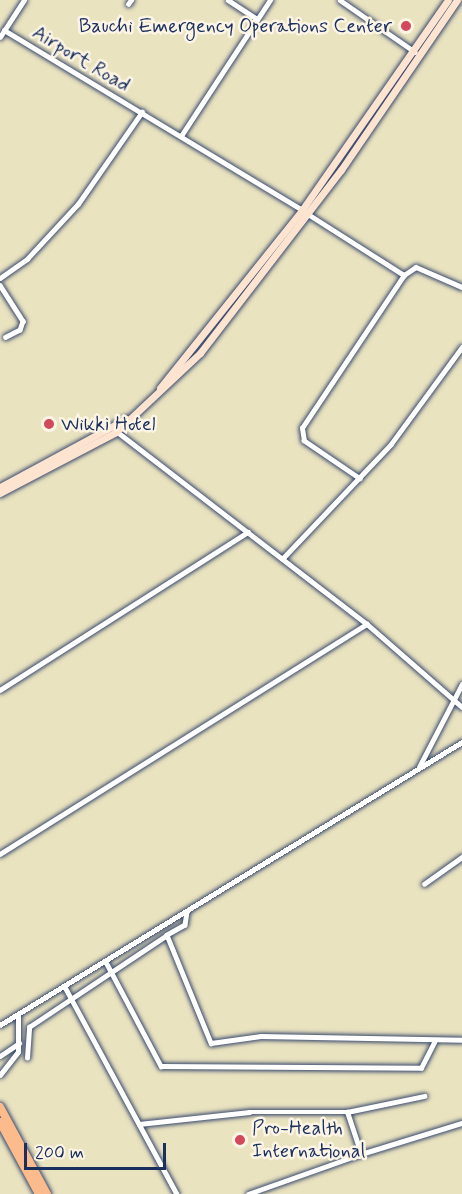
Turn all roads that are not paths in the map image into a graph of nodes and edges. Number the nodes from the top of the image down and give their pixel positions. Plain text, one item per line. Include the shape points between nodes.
1 (24, 0) edge
2 (228, 0) edge
3 (270, 0) edge
4 (340, 0) edge
5 (448, 0) edge
6 (457, 0) edge
7 (257, 19) junction
8 (4, 30) junction
9 (0, 38) edge
10 (416, 53) junction
11 (142, 112) junction
12 (181, 136) junction
13 (305, 212) junction
14 (404, 275) junction
15 (0, 278) edge
16 (0, 285) edge
17 (462, 287) edge
18 (6, 337) dead end
19 (462, 346) edge
20 (115, 430) junction
21 (360, 479) junction
22 (0, 487) edge
23 (0, 493) edge
24 (248, 532) junction
25 (282, 558) junction
26 (367, 624) junction
27 (462, 684) edge
28 (0, 690) edge
29 (452, 699) junction
30 (462, 707) edge
31 (462, 742) edge
32 (419, 767) junction
33 (0, 854) edge
34 (462, 857) edge
35 (424, 884) dead end
36 (187, 912) junction
37 (167, 935) junction
38 (106, 962) junction
39 (112, 971) junction
40 (65, 987) junction
41 (71, 995) junction
42 (18, 1017) junction
43 (0, 1025) edge
44 (462, 1040) edge
45 (434, 1042) junction
46 (19, 1043) junction
47 (0, 1056) edge
48 (27, 1058) dead end
49 (0, 1075) edge
50 (424, 1096) dead end
51 (0, 1107) edge
52 (347, 1112) junction
53 (0, 1122) edge
54 (462, 1123) edge
55 (139, 1124) junction
56 (361, 1154) junction
57 (39, 1194) edge
58 (47, 1194) edge
59 (177, 1194) edge
60 (248, 1194) edge

1 - 8 street
2 - 7 street
3 - 7 street
4 - 10 street
5 - 10 street
6 - 10 street
7 - 12 street
8 - 9 street
8 - 11 street, Airport Road
10 - 13 street
11 - 12 street, Airport Road
11 - 15 street via 78,204 27,259
12 - 13 street, Airport Road
13 - 14 street, Airport Road
13 - 20 street via 200,353
14 - 17 street via 416,267
14 - 21 street via 302,428 304,441
16 - 18 street via 24,321 20,330
19 - 21 street
20 - 22 street
20 - 23 street
20 - 24 street
21 - 25 street
24 - 25 street
24 - 28 street
25 - 26 street
26 - 29 street
26 - 33 street
27 - 29 street
29 - 30 street
29 - 32 street
31 - 32 street
32 - 36 street
34 - 35 street
36 - 37 street via 185,925
36 - 38 street
37 - 39 street
37 - 45 street via 211,1043 261,1036
38 - 39 street
38 - 40 street
39 - 41 street
39 - 45 street via 161,1066 421,1068
40 - 41 street
40 - 42 street
41 - 48 street via 29,1027
41 - 55 street
42 - 43 street
42 - 46 street
44 - 45 street
46 - 47 street
46 - 49 street via 18,1052
50 - 52 street
51 - 58 main road
52 - 55 street via 238,1113
52 - 56 street
53 - 57 main road
54 - 56 street
55 - 59 street
56 - 60 street

